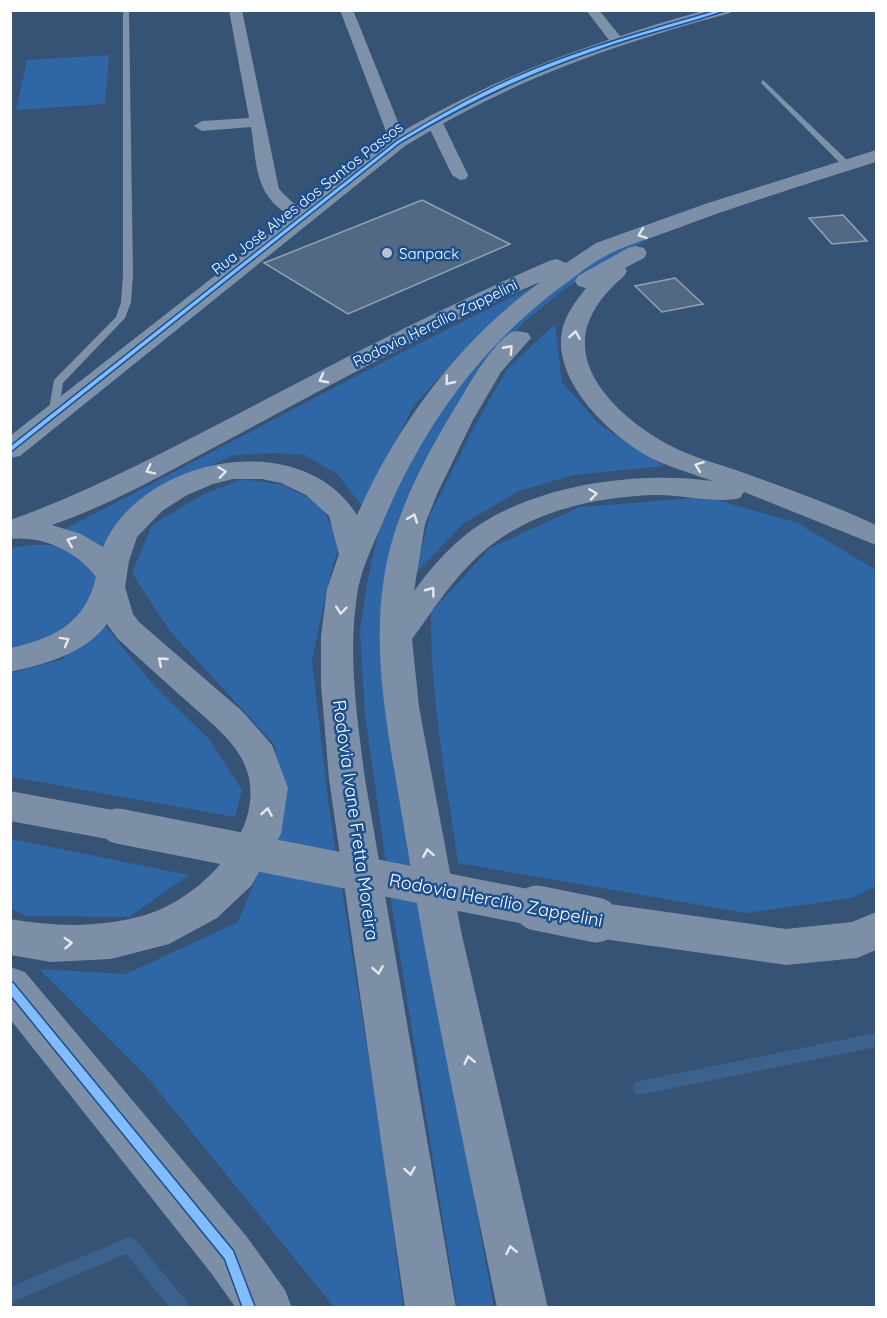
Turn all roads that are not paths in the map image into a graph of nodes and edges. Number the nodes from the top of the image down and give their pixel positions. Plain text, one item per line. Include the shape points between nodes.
1 (126, 10) edge
2 (235, 10) edge
3 (346, 10) edge
4 (592, 10) edge
5 (725, 10) edge
6 (617, 41) junction
7 (763, 82) dead end
8 (433, 119) junction
9 (256, 122) junction
10 (202, 126) dead end
11 (398, 142) junction
12 (876, 156) edge
13 (847, 165) junction
14 (876, 168) edge
15 (460, 175) dead end
16 (306, 217) junction
17 (604, 248) junction
18 (636, 253) junction
19 (53, 415) junction
20 (10, 450) edge
21 (833, 516) junction
22 (14, 530) edge
23 (876, 536) edge
24 (354, 554) junction
25 (111, 582) junction
26 (396, 638) junction
27 (10, 660) edge
28 (10, 806) edge
29 (876, 930) edge
30 (10, 937) edge
31 (10, 986) edge
32 (267, 1308) edge
33 (431, 1308) edge
34 (523, 1308) edge

1 - 19 lane via 126,302 120,318 58,382
2 - 9 street
3 - 11 street
4 - 6 street
5 - 6 street, Rua José Alves dos Santos Passos
6 - 8 street, Rua José Alves dos Santos Passos via 524,73
7 - 13 lane
8 - 11 street, Rua José Alves dos Santos Passos
8 - 15 street
9 - 10 street
9 - 16 street via 271,190 286,206
11 - 16 street, Rua José Alves dos Santos Passos
12 - 13 main road, Rodovia Hercílio Zappelini
13 -> 17 main road, Rodovia Hercílio Zappelini
14 - 18 main road
16 - 19 street, Rua José Alves dos Santos Passos
17 -> 22 main road, Rodovia Hercílio Zappelini via 459,309 150,470 67,510
17 -> 24 main road, Rodovia Ivane Fretta Moreira via 552,282 486,340 448,382 394,468
21 -> 18 main road via 663,452 610,416 588,389 573,339 578,322 585,305
26 -> 18 main road via 399,579 410,524 460,420 491,369 532,323 572,290
19 - 20 street, Rua José Alves dos Santos Passos
21 - 23 main road
26 -> 21 main road via 472,544 507,520 554,503 604,492 679,486 731,492
25 -> 22 main road via 95,555 84,546 54,534
25 -> 24 main road via 117,551 129,526 166,494 219,471 280,473 310,483 341,512
24 -> 33 main road, Rodovia Ivane Fretta Moreira via 342,599 338,638 339,704 347,779
27 -> 25 main road via 38,654 69,640 93,621 107,599
30 -> 25 main road via 51,944 111,940 155,931 203,906 237,874 264,827 270,788 259,755 230,720 128,630 118,616
34 -> 26 main road via 441,931 402,707
28 - 29 main road, Rodovia Hercílio Zappelini, bridge via 596,920 786,947 857,940
31 - 32 main road via 229,1255

